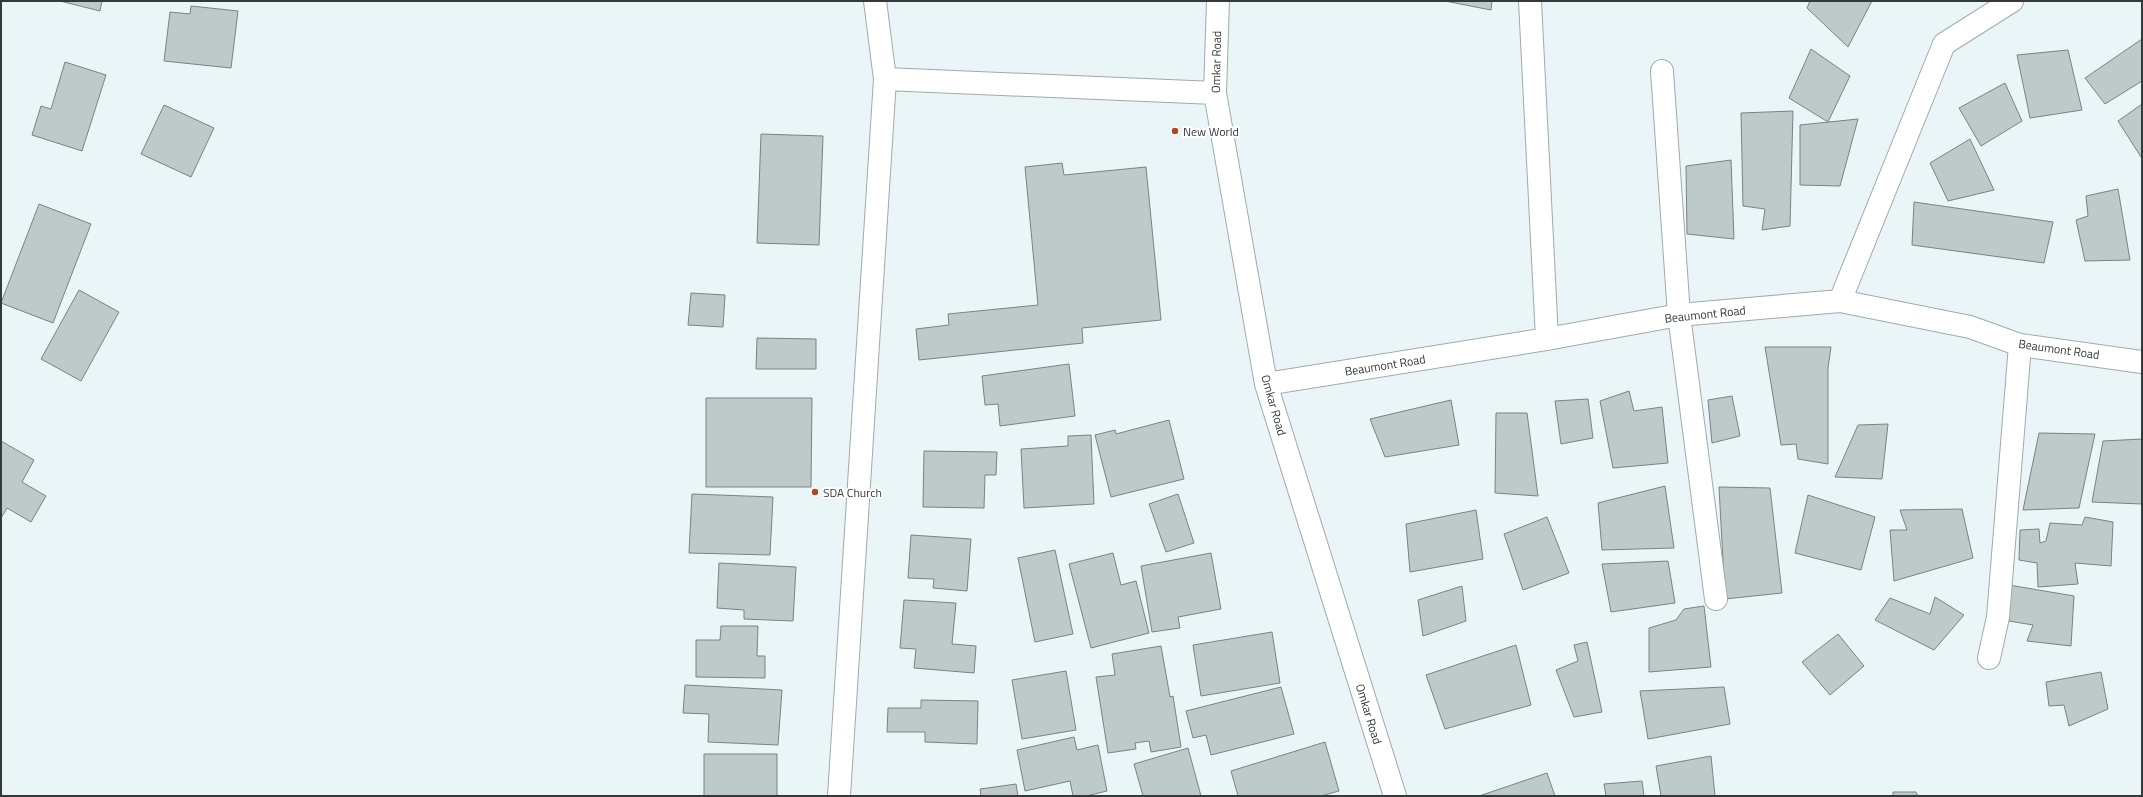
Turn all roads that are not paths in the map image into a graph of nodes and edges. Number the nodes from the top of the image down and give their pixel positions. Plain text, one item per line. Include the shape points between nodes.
1 (875, 1) edge
2 (1218, 1) edge
3 (1530, 1) edge
4 (2012, 1) edge
5 (1662, 71) dead end
6 (885, 79) junction
7 (1215, 93) junction
8 (1840, 301) junction
9 (1679, 315) junction
10 (1547, 339) junction
11 (2020, 344) junction
12 (2142, 362) edge
13 (1266, 384) junction
14 (1716, 599) dead end
15 (1989, 658) dead end
16 (839, 796) edge
17 (1394, 796) edge

1 - 6 street
2 - 7 street, Omkar Road
3 - 10 street
4 - 8 street via 1944,44
5 - 9 street
6 - 7 street
6 - 16 street
7 - 13 street, Omkar Road
8 - 9 street, Beaumont Road
8 - 11 street, Beaumont Road via 1970,327
9 - 10 street, Beaumont Road
9 - 14 street
10 - 13 street, Beaumont Road
11 - 12 street, Beaumont Road
11 - 15 street via 1998,617
13 - 17 street, Omkar Road

